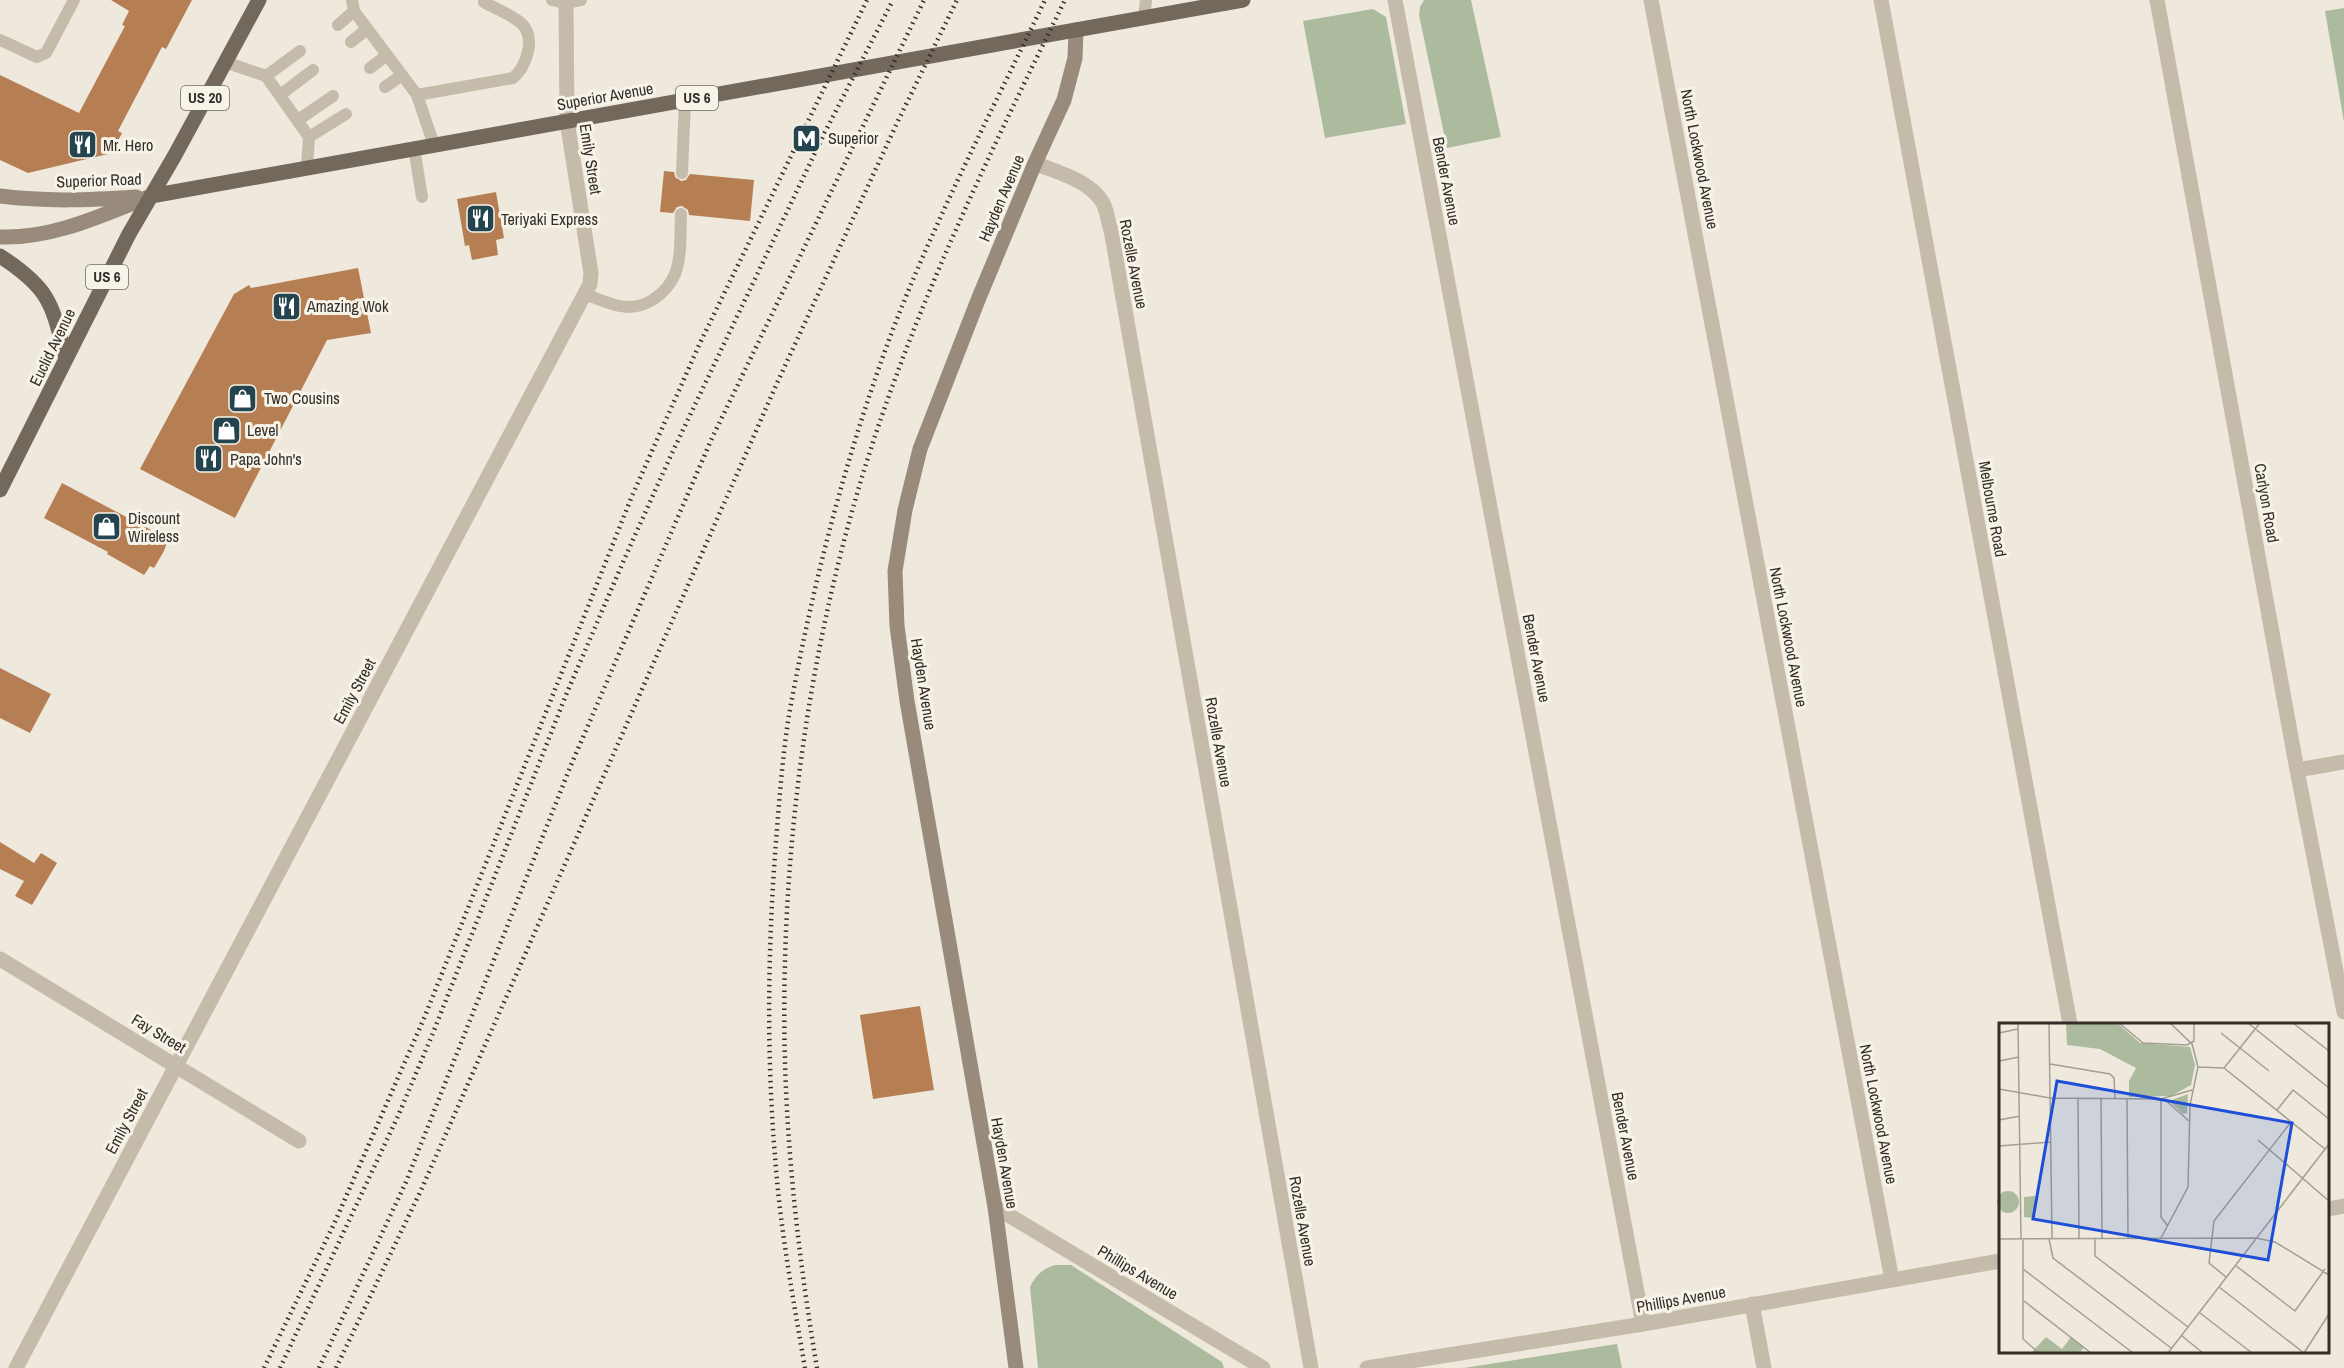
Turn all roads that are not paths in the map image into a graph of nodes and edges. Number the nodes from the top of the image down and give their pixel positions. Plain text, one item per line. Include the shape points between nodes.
1 (74, 0) edge
2 (258, 0) edge
3 (581, 0) edge
4 (1146, 0) edge
5 (1243, 0) edge
6 (1395, 0) edge
7 (1651, 0) edge
8 (1881, 0) edge
9 (2157, 0) edge
10 (561, 1) edge
11 (484, 2) dead end
12 (1217, 2) edge
13 (353, 6) edge
14 (1144, 18) junction
15 (338, 25) dead end
16 (367, 29) junction
17 (1076, 30) junction
18 (0, 40) edge
19 (351, 42) dead end
20 (300, 51) dead end
21 (387, 55) junction
22 (225, 62) junction
23 (370, 68) dead end
24 (313, 69) dead end
25 (266, 75) junction
26 (402, 75) junction
27 (385, 87) dead end
28 (280, 95) junction
29 (417, 95) junction
30 (333, 96) dead end
31 (685, 100) junction
32 (346, 114) dead end
33 (298, 120) junction
34 (567, 121) junction
35 (309, 137) junction
36 (434, 145) junction
37 (414, 148) junction
38 (1035, 163) junction
39 (307, 167) junction
40 (682, 173) dead end
41 (0, 196) edge
42 (151, 196) junction
43 (422, 197) dead end
44 (681, 214) dead end
45 (0, 237) edge
46 (0, 256) edge
47 (585, 294) junction
48 (66, 359) junction
49 (0, 490) edge
50 (2344, 762) edge
51 (2297, 771) junction
52 (0, 959) edge
53 (2344, 1012) edge
54 (2070, 1023) edge
55 (176, 1064) junction
56 (298, 1141) dead end
57 (2344, 1206) edge
58 (994, 1207) junction
59 (2329, 1209) edge
60 (1999, 1261) edge
61 (1892, 1280) junction
62 (1752, 1304) junction
63 (1643, 1324) junction
64 (16, 1368) edge
65 (1016, 1368) edge
66 (1263, 1368) edge
67 (1311, 1368) edge
68 (1367, 1368) edge
69 (1764, 1368) edge

1 - 18 lane via 42,57
2 - 22 main road, Euclid Avenue / US 20
3 - 10 lane
4 - 14 lane
5 - 12 main road, Superior Avenue / US 6
6 - 63 street, Bender Avenue
7 - 61 street, North Lockwood Avenue
8 - 54 street, Melbourne Road
9 - 51 street, Carlyon Road
10 - 34 street, Emily Street
11 - 29 lane via 523,24 528,55 522,71 513,78
12 - 14 main road, Superior Avenue / US 6
13 - 15 lane
13 - 16 lane
14 - 17 main road, Superior Avenue / US 6
16 - 19 lane
16 - 21 lane
17 - 31 main road, Superior Avenue / US 6
17 - 38 street, Hayden Avenue via 1075,58 1065,100
20 - 25 lane
21 - 23 lane
21 - 26 lane
22 - 25 lane
22 - 42 main road, Euclid Avenue / US 20
24 - 28 lane
25 - 28 lane
26 - 27 lane
26 - 29 lane
28 - 33 lane
29 - 36 lane
30 - 33 lane
31 - 34 main road, Superior Avenue / US 6
31 - 40 lane
32 - 35 lane
33 - 35 lane
34 - 36 main road, Superior Avenue / US 6
34 - 47 street, Emily Street via 591,273
35 - 39 lane
36 - 37 main road, Superior Avenue / US 6
37 - 39 main road, Superior Avenue / US 6
37 - 43 lane
38 - 58 street, Hayden Avenue via 920,449 895,571 897,626 907,701
38 - 67 street, Rozelle Avenue via 1081,182 1096,193 1111,230
39 - 42 main road, Superior Avenue / US 6
41 - 42 street, Superior Road via 73,201
42 - 45 street, Superior Road via 74,226 32,236
42 - 48 main road, Euclid Avenue / US 6
44 - 47 lane via 675,274 653,301 621,307
46 - 48 main road via 24,272 47,297
47 - 55 street, Emily Street
48 - 49 main road, Euclid Avenue / US 6
50 - 51 street
51 - 53 street, Carlyon Road
52 - 55 street, Fay Street
55 - 56 street, Fay Street
55 - 64 street, Emily Street
57 - 59 street
58 - 65 street, Hayden Avenue
58 - 66 street, Phillips Avenue
60 - 61 street, Phillips Avenue
61 - 62 street, Phillips Avenue
62 - 63 street, Phillips Avenue
62 - 69 street
63 - 68 street, Phillips Avenue

